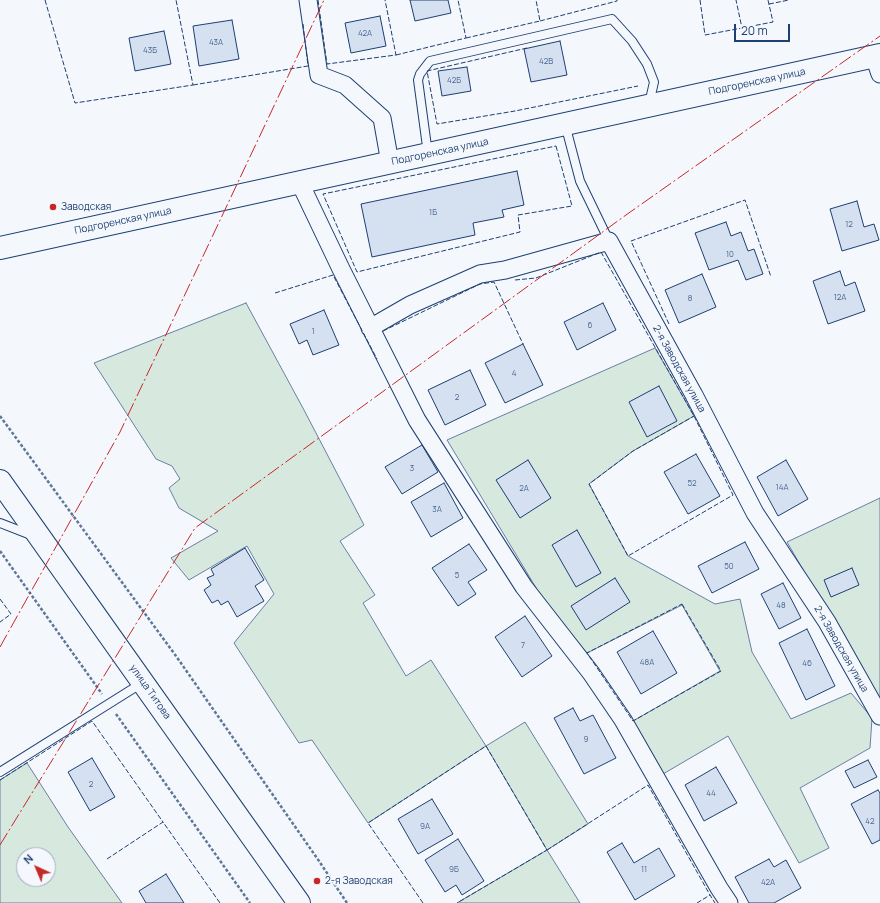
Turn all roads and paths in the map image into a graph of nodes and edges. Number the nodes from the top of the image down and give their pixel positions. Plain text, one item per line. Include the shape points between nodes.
1 (308, 0) edge
2 (878, 62) edge
3 (648, 106) junction
4 (565, 124) junction
5 (428, 154) junction
6 (390, 163) junction
7 (300, 183) junction
8 (609, 241) junction
9 (0, 248) edge
10 (370, 328) junction
11 (0, 416) edge
12 (0, 481) edge
13 (0, 524) edge
14 (40, 538) junction
15 (0, 551) edge
16 (143, 683) junction
17 (102, 694) dead end
18 (116, 714) dead end
19 (880, 716) edge
20 (0, 772) edge
21 (250, 903) edge
22 (299, 903) edge
23 (347, 903) edge
24 (729, 903) edge

1 - 6 street via 319,75 346,85 382,118
2 - 3 street, Подгоренская улица
3 - 4 street, Подгоренская улица
3 - 5 lane via 654,82 647,64 632,40 612,19 430,61 418,80
4 - 5 street, Подгоренская улица
4 - 8 lane via 580,181
5 - 6 street, Подгоренская улица
6 - 7 street, Подгоренская улица
7 - 9 street, Подгоренская улица
7 - 10 street
8 - 10 street via 505,270 480,274 410,305
8 - 19 street, 2-я Заводская улица via 694,395 755,513 827,622
10 - 24 street via 417,420 524,587 591,673 623,720
11 - 23 path via 176,656
12 - 14 street, улица Титова
13 - 14 lane
14 - 16 street, улица Титова
15 - 17 path
16 - 20 lane
16 - 22 street, улица Титова
18 - 21 path

